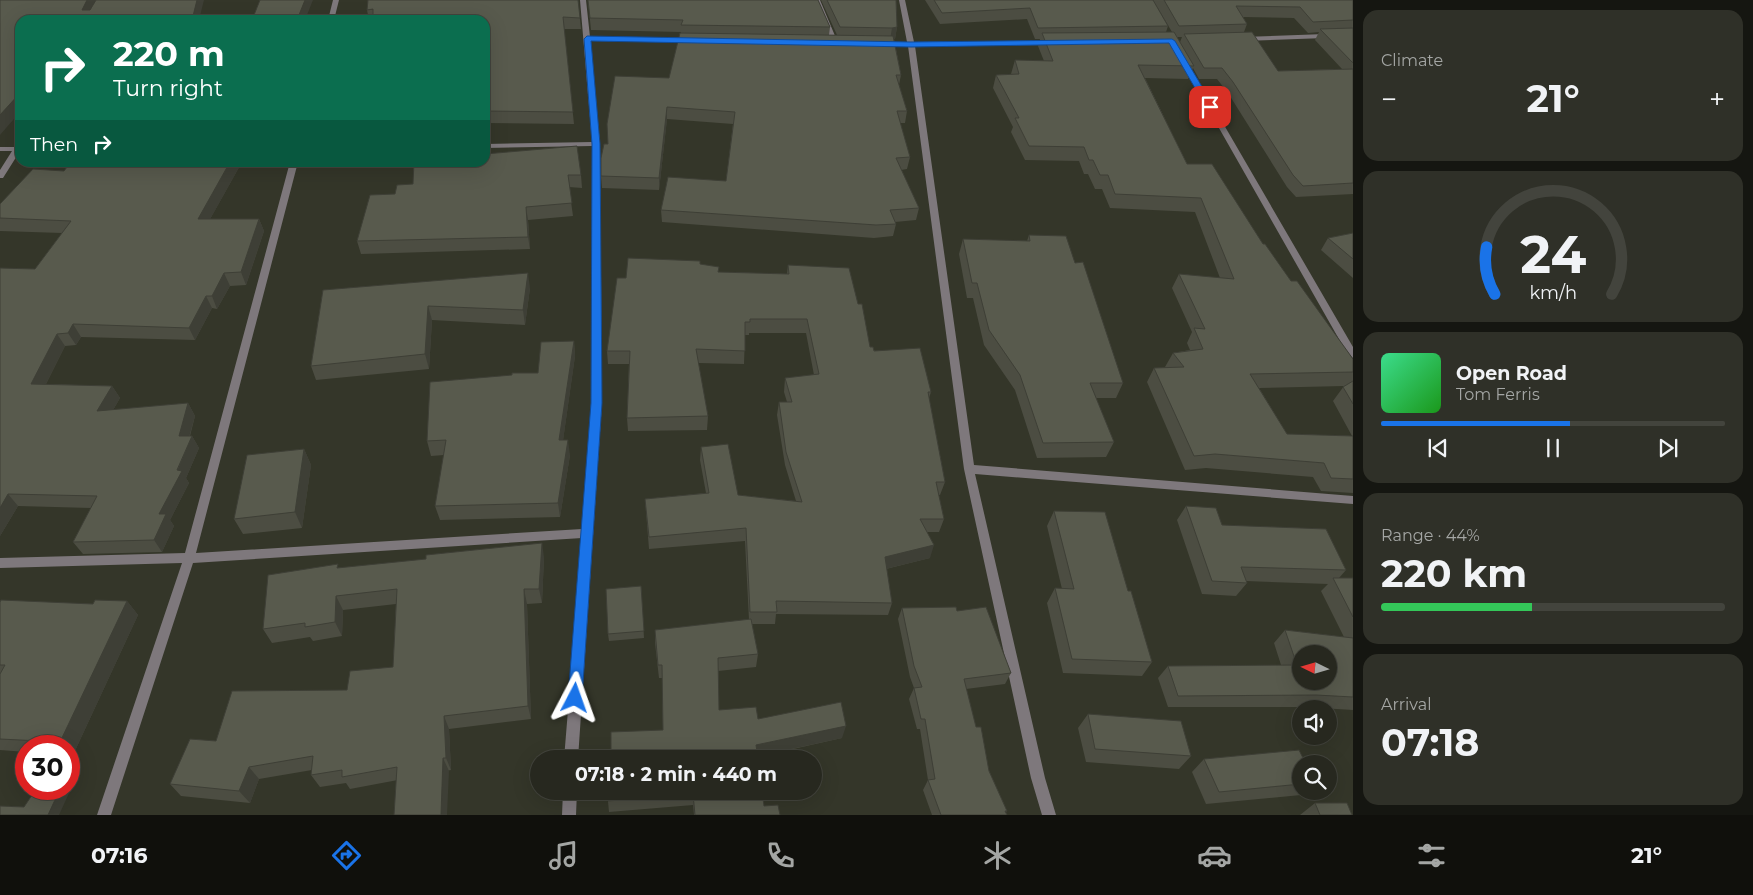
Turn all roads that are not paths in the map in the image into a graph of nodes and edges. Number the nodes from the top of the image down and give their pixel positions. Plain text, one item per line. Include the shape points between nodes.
1 (336, 0) edge
2 (583, 0) edge
3 (817, 0) edge
4 (902, 0) edge
5 (332, 15) edge
6 (1353, 35) edge
7 (587, 39) junction
8 (1238, 39) edge
9 (696, 40) edge
10 (1056, 42) edge
11 (825, 43) edge
12 (835, 43) junction
13 (844, 43) edge
14 (873, 44) edge
15 (911, 44) junction
16 (1182, 58) edge
17 (596, 144) junction
18 (490, 146) edge
19 (15, 147) edge
20 (0, 149) edge
21 (15, 153) edge
22 (293, 167) edge
23 (0, 176) edge
24 (1353, 355) edge
25 (969, 469) junction
26 (1353, 500) edge
27 (586, 533) junction
28 (189, 558) junction
29 (0, 563) edge
30 (572, 750) edge
31 (570, 800) edge
32 (104, 815) edge
33 (569, 815) edge
34 (1049, 815) edge

1 - 5 street
2 - 7 street
3 - 12 street
4 - 15 street
6 - 8 street
7 - 9 street
7 - 17 street
10 - 15 street
11 - 12 street
12 - 13 street
14 - 15 street
15 - 25 street
16 - 24 street
17 - 18 street
17 - 27 street via 597,403
19 - 20 street
21 - 23 street
22 - 28 street
25 - 26 street
25 - 34 street
27 - 28 street
27 - 30 street
28 - 29 street
28 - 32 street
31 - 33 street

